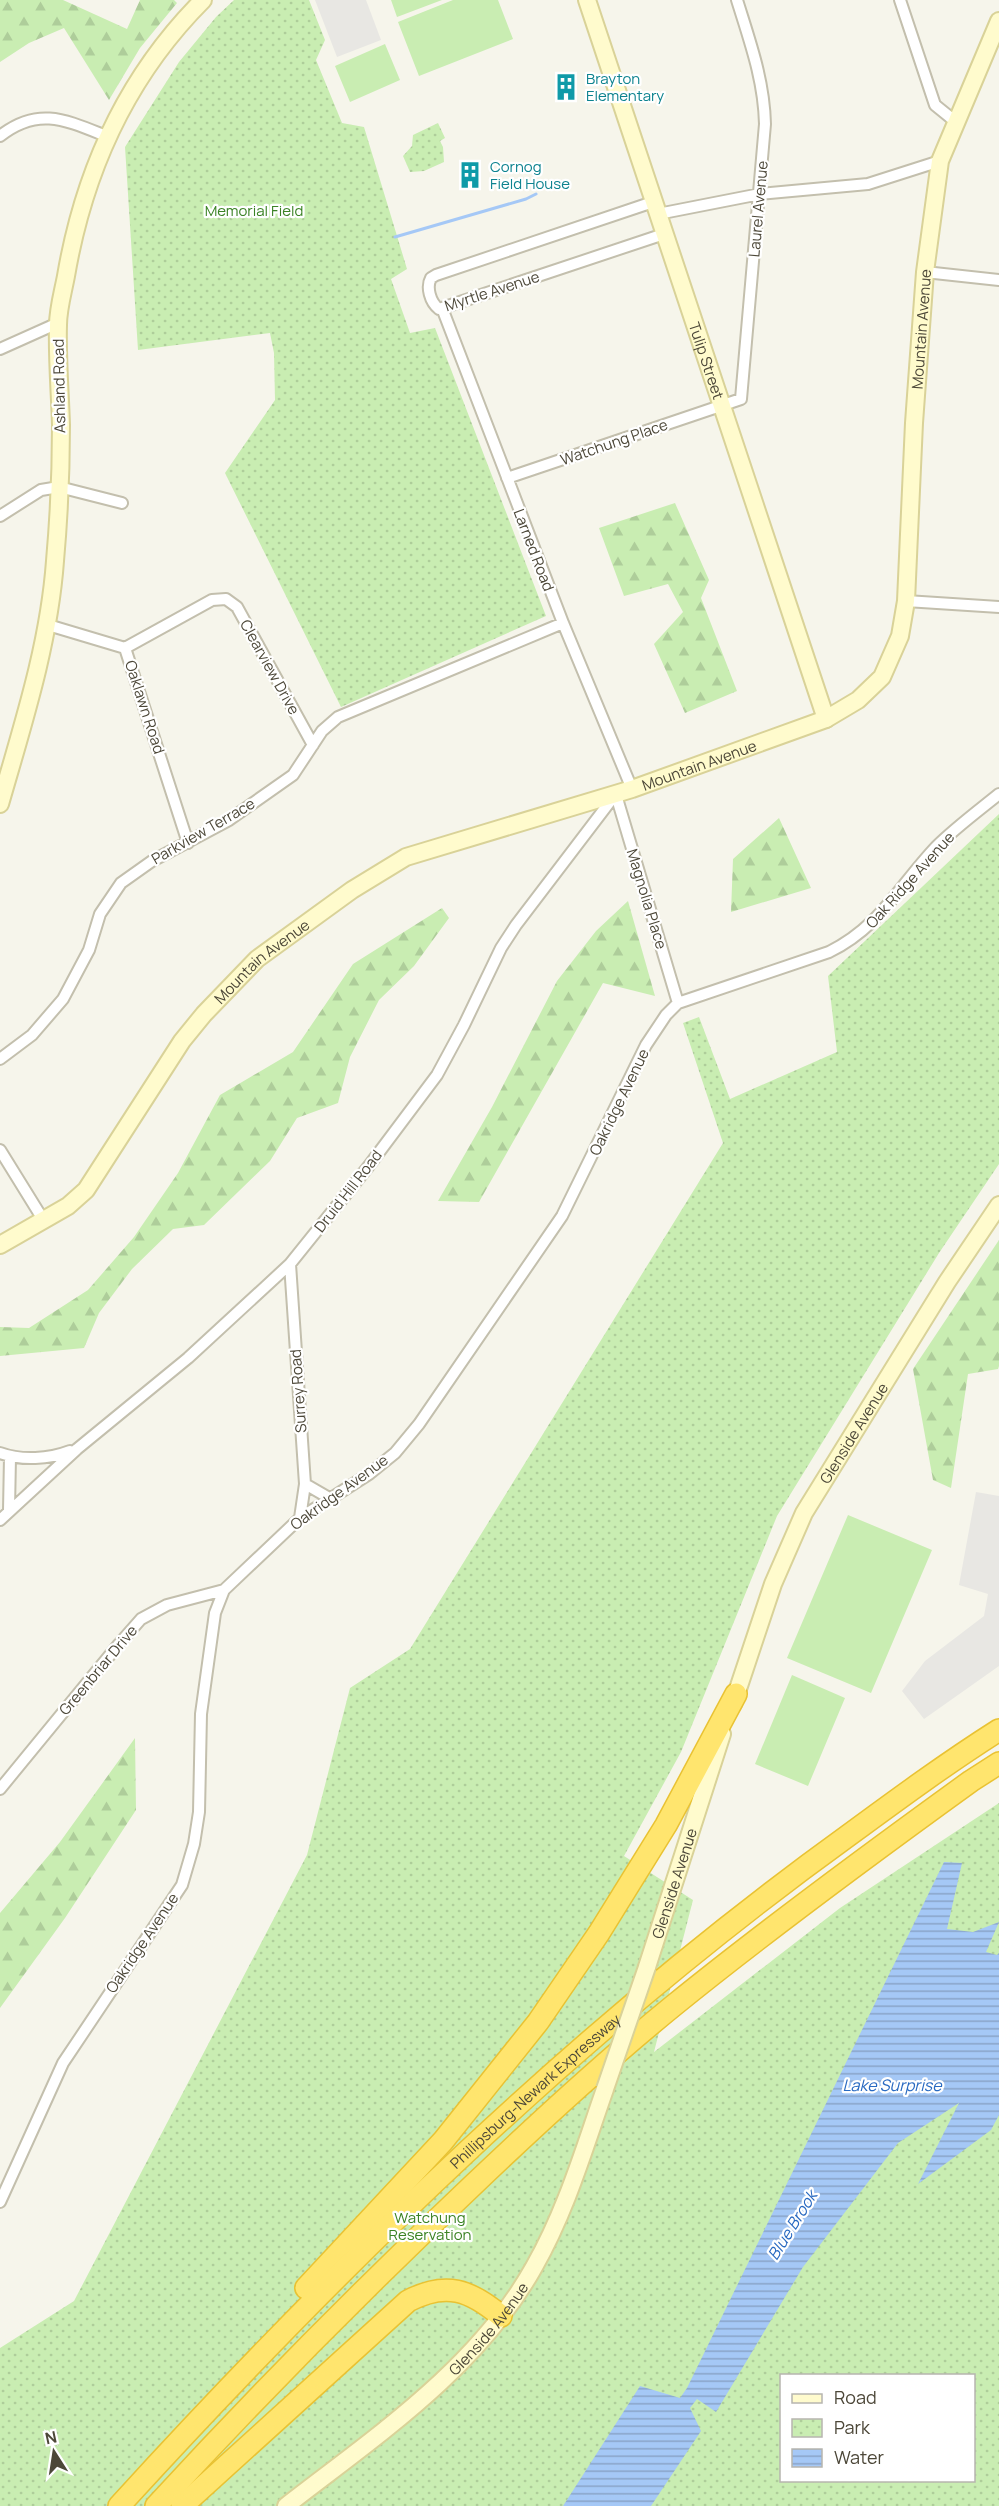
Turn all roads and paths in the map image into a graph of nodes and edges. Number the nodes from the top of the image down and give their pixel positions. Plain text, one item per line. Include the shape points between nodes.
1 (203, 0) edge
2 (586, 0) edge
3 (737, 0) edge
4 (900, 0) edge
5 (999, 21) edge
6 (956, 122) junction
7 (0, 136) edge
8 (106, 136) junction
9 (940, 161) junction
10 (760, 194) junction
11 (656, 208) junction
12 (664, 234) junction
13 (925, 272) junction
14 (999, 280) edge
15 (442, 308) junction
16 (58, 323) junction
17 (0, 349) edge
18 (721, 407) junction
19 (507, 478) junction
20 (59, 487) junction
21 (122, 503) dead end
22 (0, 516) edge
23 (906, 601) junction
24 (999, 607) edge
25 (563, 623) junction
26 (48, 625) junction
27 (125, 648) junction
28 (826, 719) junction
29 (313, 745) junction
30 (624, 792) junction
31 (999, 794) edge
32 (0, 804) edge
33 (188, 843) junction
34 (678, 1003) junction
35 (0, 1059) edge
36 (0, 1150) edge
37 (999, 1205) edge
38 (44, 1221) junction
39 (0, 1245) edge
40 (290, 1264) junction
41 (76, 1449) junction
42 (5, 1455) edge
43 (304, 1484) junction
44 (331, 1499) junction
45 (9, 1510) junction
46 (300, 1518) junction
47 (0, 1520) edge
48 (224, 1590) junction
49 (736, 1694) junction
50 (999, 1730) edge
51 (999, 1764) edge
52 (0, 1789) edge
53 (0, 2202) edge
54 (501, 2316) junction
55 (261, 2353) junction
56 (119, 2506) edge
57 (156, 2506) edge
58 (182, 2506) edge
59 (286, 2506) edge

1 - 8 main road, Ashland Road via 159,54
2 - 11 main road, Tulip Street
3 - 10 street, Laurel Avenue via 764,96
4 - 6 street via 935,105
5 - 6 main road, Mountain Avenue
6 - 9 main road, Mountain Avenue
7 - 8 street via 21,122 50,118 64,119
8 - 16 main road, Ashland Road via 78,218
9 - 10 street, Myrtle Avenue via 868,184
9 - 13 main road, Mountain Avenue
10 - 11 street, Myrtle Avenue
10 - 18 street, Laurel Avenue via 741,399
11 - 12 main road, Tulip Street
11 - 15 street, Myrtle Avenue via 436,275 428,286 435,306
12 - 15 street, Myrtle Avenue
12 - 18 main road, Tulip Street
13 - 14 street
13 - 23 main road, Mountain Avenue
15 - 19 street, Larned Road
16 - 17 street
16 - 20 main road, Ashland Road
18 - 19 street, Watchung Place
18 - 28 main road, Tulip Street
19 - 25 street, Larned Road
20 - 21 street
20 - 22 street via 41,490
20 - 26 main road, Ashland Road
23 - 24 street
23 - 28 main road, Mountain Avenue via 900,636 882,677 858,700
25 - 29 street, Parkview Terrace via 338,717
25 - 30 street, Larned Road
26 - 27 street, Oaklawn Road
26 - 32 main road, Ashland Road
27 - 29 street, Clearview Drive via 212,600 226,599 237,606
27 - 33 street, Oaklawn Road
28 - 30 main road, Mountain Avenue
29 - 33 street, Parkview Terrace via 293,775 230,820
30 - 34 street, Magnolia Place
30 - 38 main road, Mountain Avenue via 406,857 286,937 257,959 204,1014 182,1041 94,1180 68,1206
30 - 40 street, Druid Hill Road via 511,932 437,1075
31 - 34 street, Oak Ridge Avenue via 936,848 880,914 850,942
33 - 35 street, Parkview Terrace via 141,867 113,893 63,999 32,1035
34 - 44 street, Oakridge Avenue via 646,1045 562,1215 419,1424 395,1453
36 - 38 street
37 - 49 main road, Glenside Avenue via 804,1513 773,1584
38 - 39 main road, Mountain Avenue
40 - 41 street, Druid Hill Road via 188,1358
40 - 43 street, Surrey Road
41 - 42 street via 36,1458
41 - 45 street, Druid Hill Road
42 - 45 street
43 - 44 street
43 - 46 street, Surrey Road
44 - 46 street, Oakridge Avenue
45 - 47 street, Druid Hill Road
46 - 48 street, Oakridge Avenue
48 - 52 street, Greenbriar Drive via 167,1605 141,1619
48 - 53 street, Oakridge Avenue via 215,1613 201,1714 199,1812 182,1885 63,2063
49 - 54 main road, Glenside Avenue, bridge via 647,1967 555,2226 534,2268
49 - 55 highway via 666,1825 544,2014 443,2141 268,2328
50 - 55 highway, Phillipsburg-Newark Expressway via 787,1880 679,1964 478,2141
51 - 57 highway, Phillipsburg-Newark Expressway via 799,1907 672,2007 543,2119 320,2333
54 - 58 highway via 475,2296 456,2290 437,2291 408,2301
54 - 59 main road, Glenside Avenue via 429,2393
55 - 56 highway, Phillipsburg-Newark Expressway

